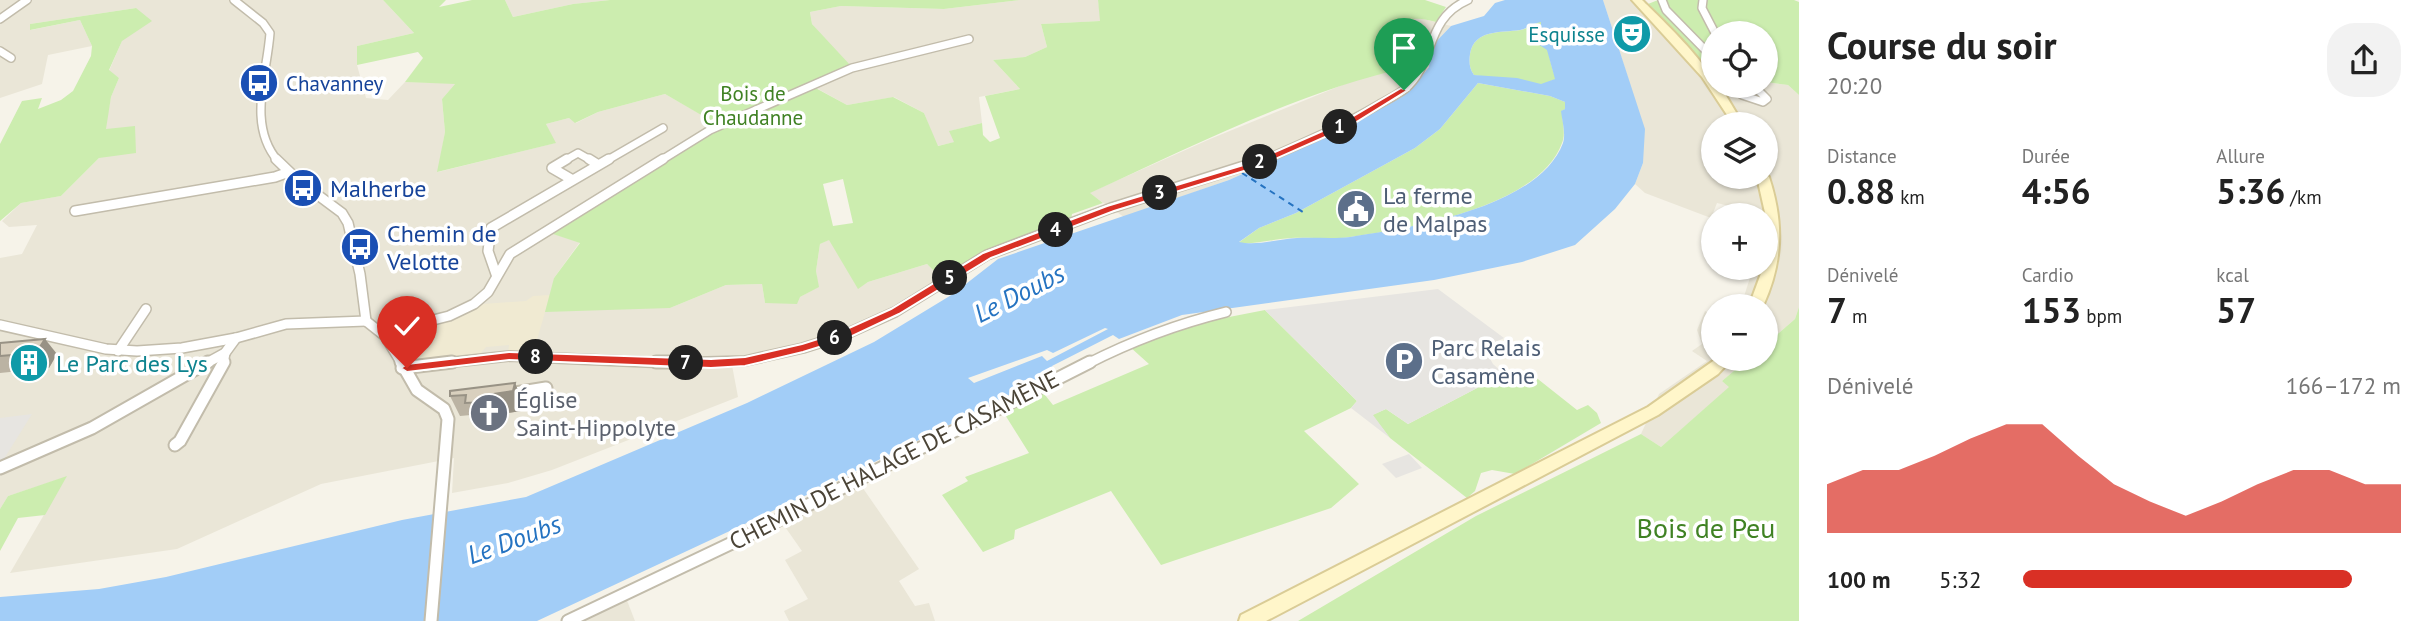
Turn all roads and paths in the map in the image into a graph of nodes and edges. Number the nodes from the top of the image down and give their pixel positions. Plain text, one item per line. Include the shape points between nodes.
1 (27, 0) edge
2 (234, 0) edge
3 (1468, 0) edge
4 (1637, 0) edge
5 (1662, 0) edge
6 (1703, 0) edge
7 (0, 19) edge
8 (1709, 21) edge
9 (969, 39) dead end
10 (1701, 45) edge
11 (0, 51) edge
12 (11, 58) dead end
13 (1751, 98) edge
14 (1766, 98) edge
15 (1731, 112) edge
16 (663, 128) dead end
17 (597, 164) junction
18 (289, 172) junction
19 (571, 179) junction
20 (1767, 189) edge
21 (75, 211) dead end
22 (496, 274) junction
23 (1762, 294) edge
24 (146, 309) dead end
25 (1226, 312) dead end
26 (366, 321) junction
27 (0, 325) edge
28 (382, 333) junction
29 (236, 338) junction
30 (118, 351) junction
31 (225, 353) junction
32 (402, 368) junction
33 (1712, 371) edge
34 (546, 388) dead end
35 (494, 397) edge
36 (454, 403) edge
37 (444, 409) junction
38 (175, 445) dead end
39 (0, 468) edge
40 (431, 621) edge
41 (568, 621) edge
42 (1248, 621) edge

1 - 7 street
2 - 18 street via 270,33 260,127 267,150
3 - 32 street via 1454,6 1437,24 1416,78 1346,124 1253,165 1111,208 987,255 895,312 844,335 745,361 669,363 509,356
4 - 15 main road
5 - 10 street
6 - 8 street
9 - 22 street via 852,68 710,130 510,254
11 - 12 street
13 - 14 street via 1763,102
16 - 17 street
17 - 19 street
17 - 19 street via 578,153 552,168
18 - 21 street
18 - 26 street via 342,213 354,248
19 - 22 street via 491,228 489,259
20 - 23 main road via 1775,218 1775,253
22 - 28 street via 484,296 466,308
24 - 30 street
25 - 41 street, CHEMIN DE HALAGE DE CASAMÈNE via 1127,344
26 - 28 street
26 - 29 street via 286,324
27 - 30 street
28 - 32 street
29 - 30 street via 182,348
29 - 31 street
31 - 38 street
31 - 39 street via 92,428
32 - 37 street via 417,390
33 - 42 main road via 1664,405
34 - 35 street
36 - 37 street
37 - 40 street via 448,419

